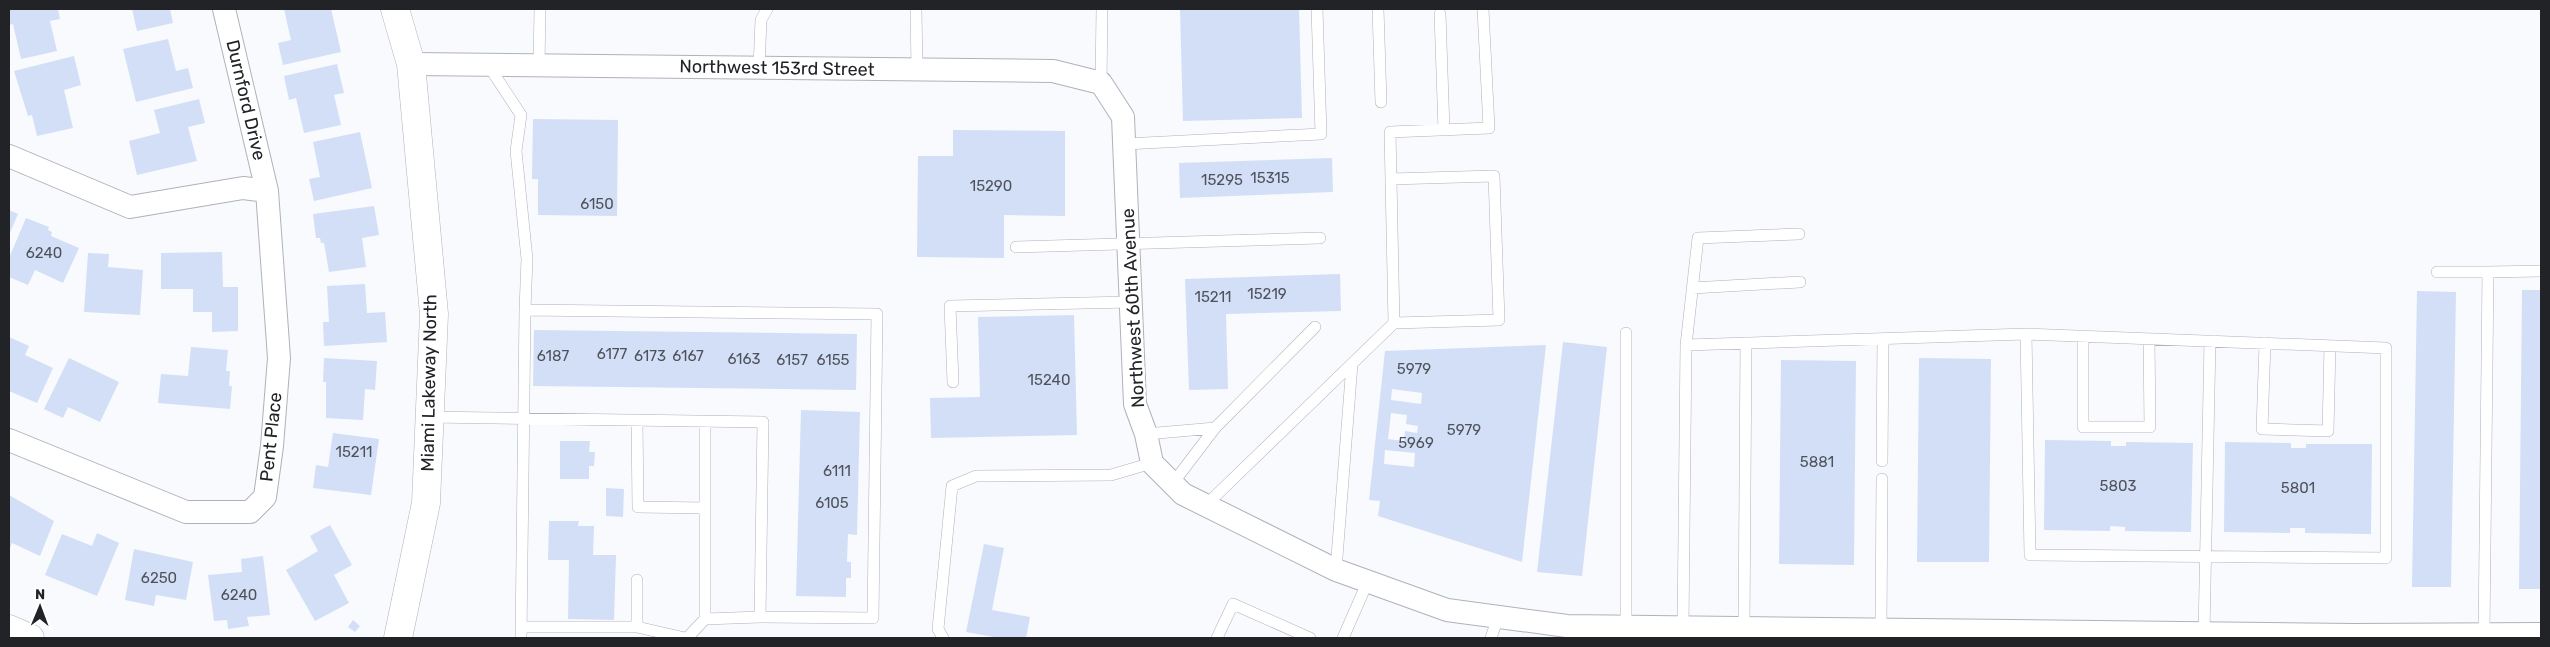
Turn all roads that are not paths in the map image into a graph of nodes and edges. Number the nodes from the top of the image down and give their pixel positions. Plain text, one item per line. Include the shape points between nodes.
1 (224, 9) edge
2 (395, 9) edge
3 (540, 9) edge
4 (767, 9) edge
5 (916, 9) edge
6 (1102, 9) edge
7 (1316, 9) edge
8 (1378, 9) edge
9 (1483, 9) edge
10 (1440, 14) dead end
11 (411, 64) junction
12 (488, 65) junction
13 (538, 66) junction
14 (759, 68) junction
15 (917, 69) junction
16 (1101, 84) junction
17 (1381, 102) dead end
18 (1444, 130) junction
19 (1125, 144) junction
20 (9, 156) edge
21 (1391, 179) junction
22 (267, 191) junction
23 (1799, 234) dead end
24 (1320, 238) dead end
25 (1129, 243) junction
26 (1016, 247) dead end
27 (2541, 271) edge
28 (2437, 272) dead end
29 (2488, 272) junction
30 (1800, 282) dead end
31 (1692, 288) junction
32 (1131, 302) junction
33 (525, 310) junction
34 (1394, 323) junction
35 (1315, 327) dead end
36 (1626, 333) dead end
37 (2026, 334) junction
38 (2082, 336) junction
39 (1883, 339) junction
40 (2149, 339) junction
41 (2210, 341) junction
42 (1746, 343) junction
43 (2265, 343) junction
44 (1686, 345) junction
45 (2330, 346) junction
46 (1352, 364) junction
47 (953, 382) dead end
48 (430, 417) junction
49 (524, 420) junction
50 (637, 421) junction
51 (705, 422) junction
52 (1215, 428) junction
53 (1146, 434) junction
54 (9, 440) edge
55 (1882, 461) dead end
56 (1152, 463) junction
57 (1882, 479) dead end
58 (1173, 484) junction
59 (1206, 505) junction
60 (705, 508) junction
61 (2206, 556) junction
62 (1336, 570) junction
63 (637, 580) dead end
64 (1368, 582) junction
65 (760, 617) junction
66 (1498, 617) junction
67 (704, 619) junction
68 (1626, 626) junction
69 (637, 627) junction
70 (1683, 627) junction
71 (9, 628) edge
72 (1744, 628) junction
73 (1881, 629) junction
74 (1567, 632) edge
75 (521, 633) edge
76 (2484, 634) junction
77 (2541, 634) edge
78 (2022, 635) edge
79 (2218, 635) edge
80 (2451, 636) edge
81 (30, 638) edge
82 (398, 638) edge
83 (686, 638) edge
84 (943, 638) edge
85 (1217, 638) edge
86 (1310, 638) edge
87 (1343, 638) edge
88 (1491, 638) edge

1 - 22 street, Durnford Drive
2 - 11 street, Miami Lakeway North
3 - 13 lane
4 - 14 lane via 761,20
5 - 15 lane
6 - 16 lane
7 - 19 lane via 1321,134
8 - 17 lane
9 - 18 lane via 1489,128
10 - 18 lane
11 - 12 street, Northwest 153rd Street
11 - 48 street, Miami Lakeway North via 434,314
12 - 13 street, Northwest 153rd Street
12 - 33 lane via 521,115 516,151 527,259
13 - 14 street, Northwest 153rd Street
14 - 15 street, Northwest 153rd Street
15 - 16 street, Northwest 153rd Street via 1053,70
16 - 19 street, Northwest 60th Avenue via 1123,117
18 - 21 lane via 1390,132
19 - 25 street, Northwest 60th Avenue
20 - 22 street via 130,207 242,188
21 - 34 lane
21 - 34 lane via 1494,176 1499,320
22 - 54 street, Pent Place via 279,358 265,497 250,512 186,512
23 - 31 lane via 1698,238
24 - 25 lane
25 - 26 lane
25 - 32 street, Northwest 60th Avenue
27 - 29 lane
28 - 29 lane
29 - 76 lane
30 - 31 lane
31 - 44 lane
32 - 47 lane via 950,306
32 - 53 street, Northwest 60th Avenue via 1135,404
33 - 49 lane
33 - 65 lane via 877,314 873,618
34 - 46 lane
35 - 52 lane
36 - 68 lane
37 - 38 lane
37 - 39 lane
37 - 61 lane via 2030,555
38 - 40 lane
38 - 40 lane via 2083,427 2150,427
39 - 42 lane
39 - 55 lane
40 - 41 lane
41 - 43 lane
41 - 61 lane
42 - 44 lane
42 - 72 lane
43 - 45 lane
43 - 45 lane via 2262,429 2328,431
44 - 70 lane
45 - 61 lane via 2386,348 2386,558
46 - 59 lane
46 - 62 lane
48 - 49 lane
48 - 82 street, Miami Lakeway North via 426,503
49 - 50 lane
49 - 75 lane
50 - 51 lane
50 - 60 lane via 638,507
51 - 60 lane
51 - 65 lane via 762,422
52 - 53 lane
52 - 58 lane
53 - 56 street, Northwest 60th Avenue
56 - 58 street
56 - 84 lane via 1111,475 976,476 952,486 938,629
57 - 73 lane
58 - 59 street via 1183,494
59 - 62 street
60 - 67 lane
61 - 79 lane
62 - 64 street
63 - 69 lane
64 - 66 street via 1448,610
64 - 87 lane
65 - 67 lane
66 - 74 street
66 - 88 lane
67 - 83 lane
68 - 70 street
68 - 74 street
69 - 75 lane
69 - 83 lane
70 - 72 street
71 - 81 street
72 - 73 street
73 - 78 street
76 - 77 street
76 - 80 street
78 - 79 street
79 - 80 street
85 - 86 lane via 1233,604

